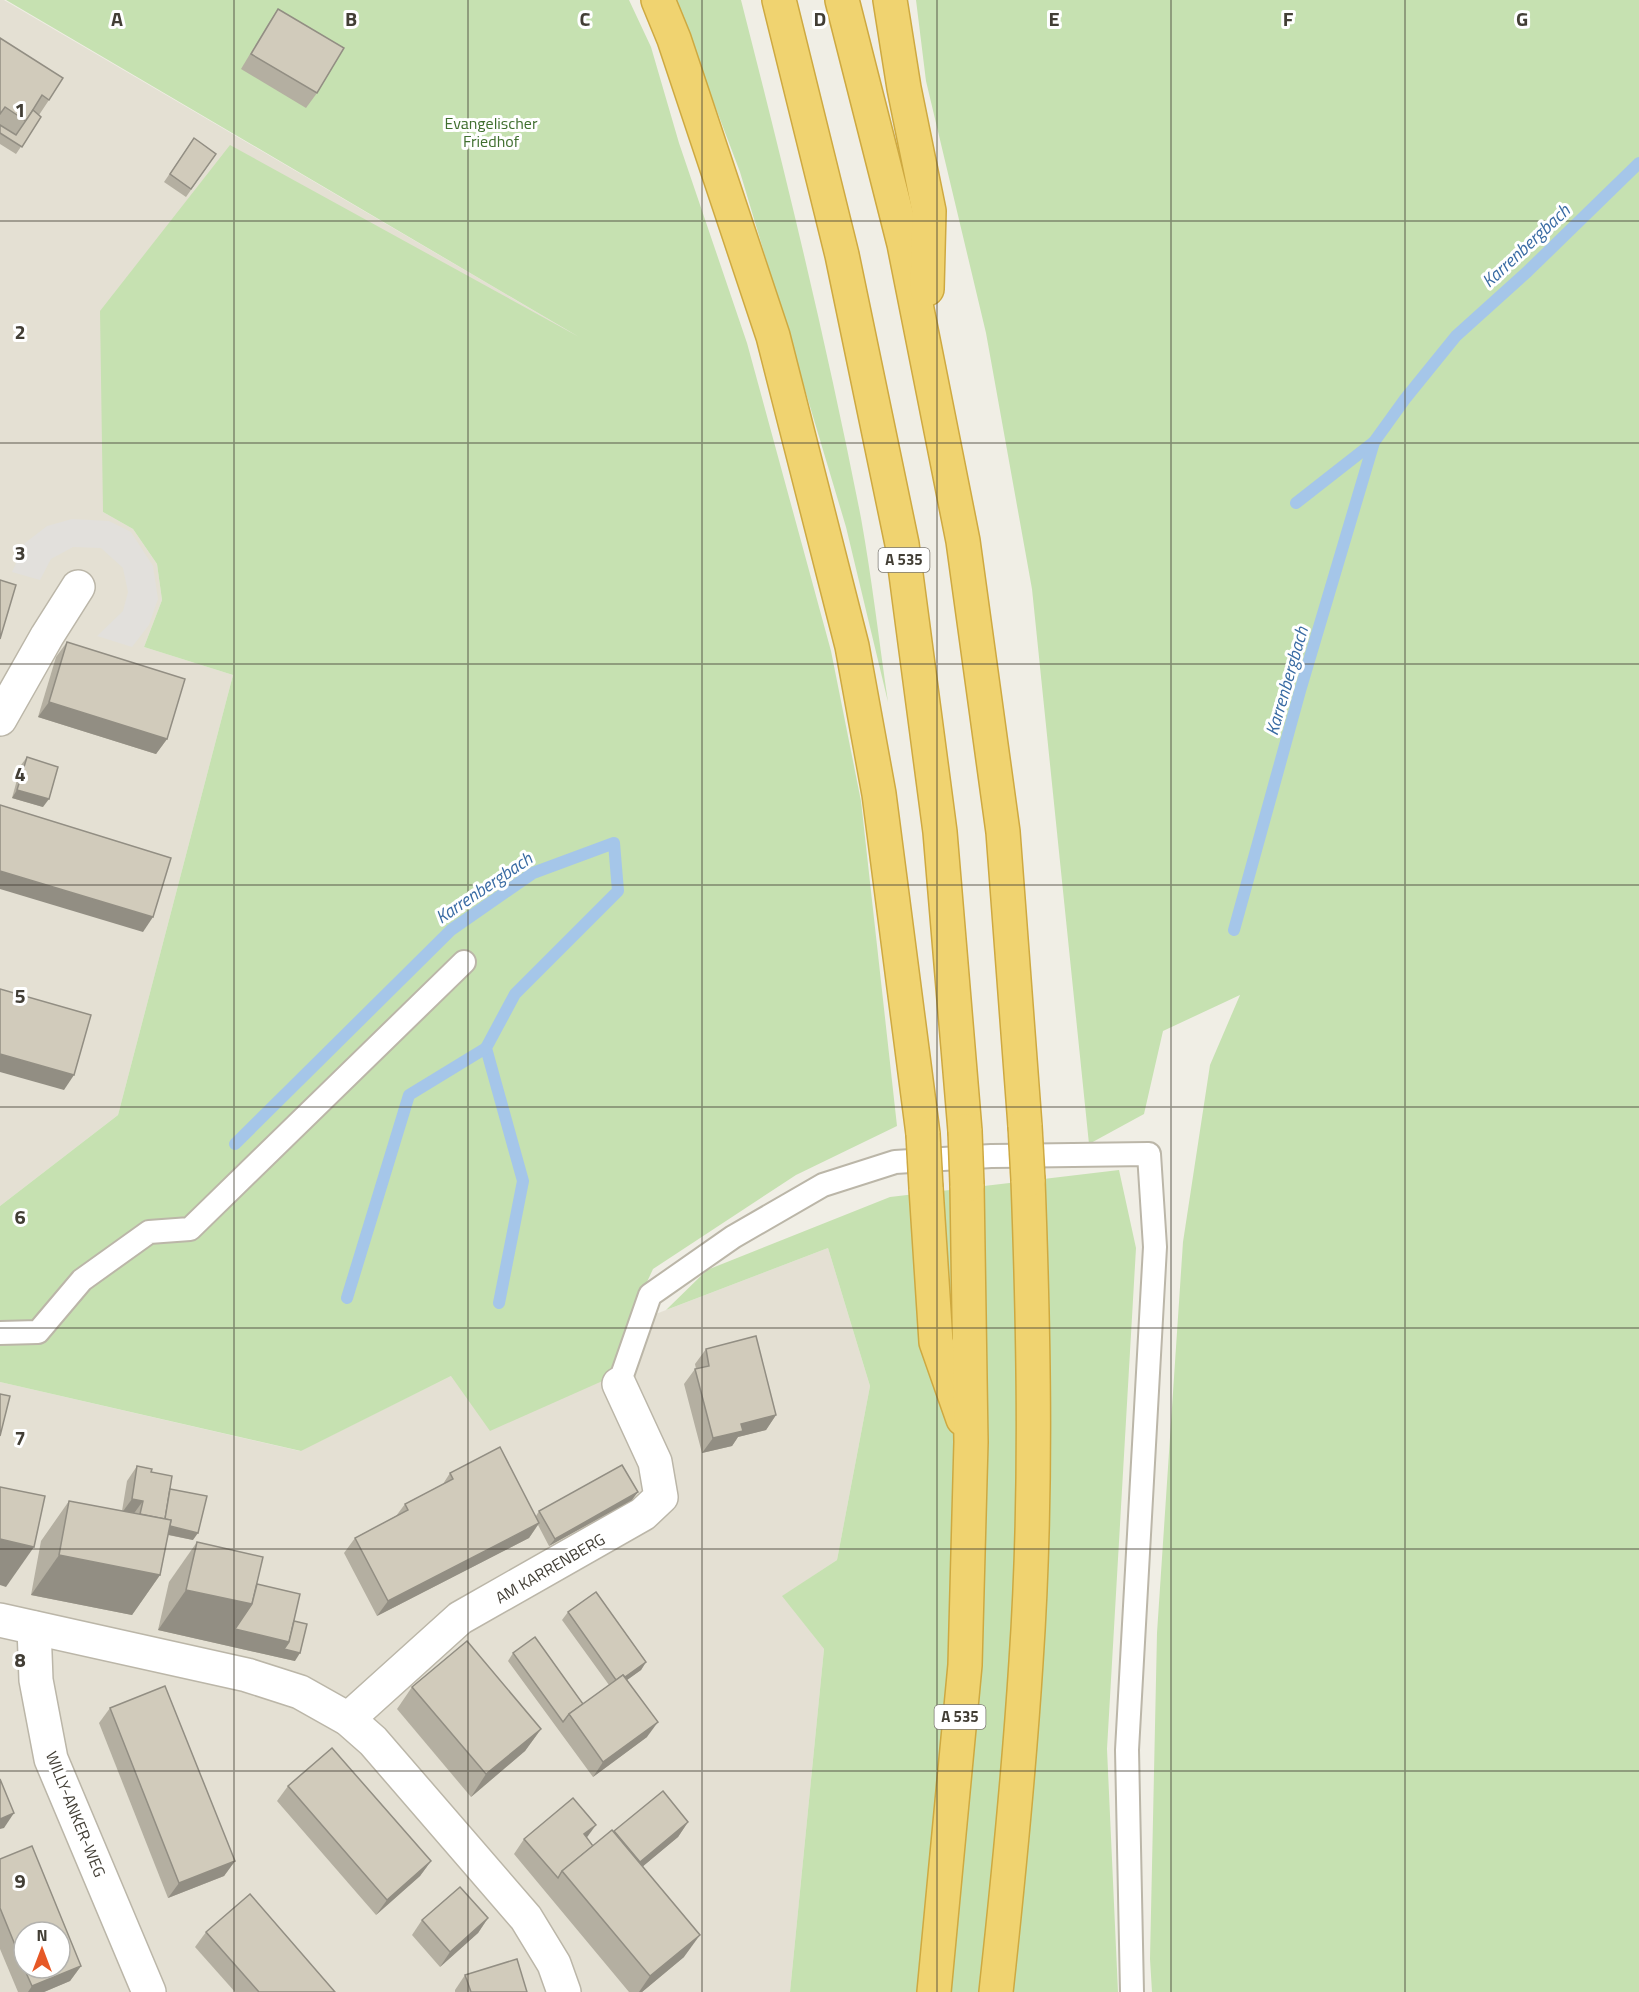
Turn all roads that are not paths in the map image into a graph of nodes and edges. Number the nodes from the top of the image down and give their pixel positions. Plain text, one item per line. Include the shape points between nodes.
1 (658, 0) edge
2 (779, 0) edge
3 (842, 0) edge
4 (890, 0) edge
5 (926, 345) junction
6 (78, 587) dead end
7 (0, 719) edge
8 (464, 962) dead end
9 (0, 1333) edge
10 (620, 1384) joint
11 (971, 1442) junction
12 (0, 1620) edge
13 (34, 1628) junction
14 (348, 1719) junction
15 (149, 1992) edge
16 (564, 1992) edge
17 (934, 1992) edge
18 (996, 1992) edge
19 (1132, 1992) edge

1 - 11 highway, bridge via 773,336 852,646 879,794 923,1134 936,1342
2 - 11 highway, A 535, bridge via 842,255 902,544 940,832 965,1131
3 - 5 highway
4 - 5 highway via 929,211
5 - 18 highway, bridge via 963,541 1003,831 1028,1180 1034,1442 1027,1649
6 - 7 street
8 - 9 lane via 189,1229 149,1232 82,1280 38,1332
10 - 14 street, AM KARRENBERG via 655,1462 661,1497 644,1514 460,1618
10 - 19 lane via 650,1294 733,1237 823,1185 895,1162 1149,1154 1155,1247 1127,1750
11 - 17 highway, A 535 via 965,1665
12 - 13 street
13 - 14 street via 247,1675 300,1692
13 - 15 street, WILLY-ANKER-WEG via 36,1680 51,1759
14 - 16 street via 373,1741 526,1918 554,1964

